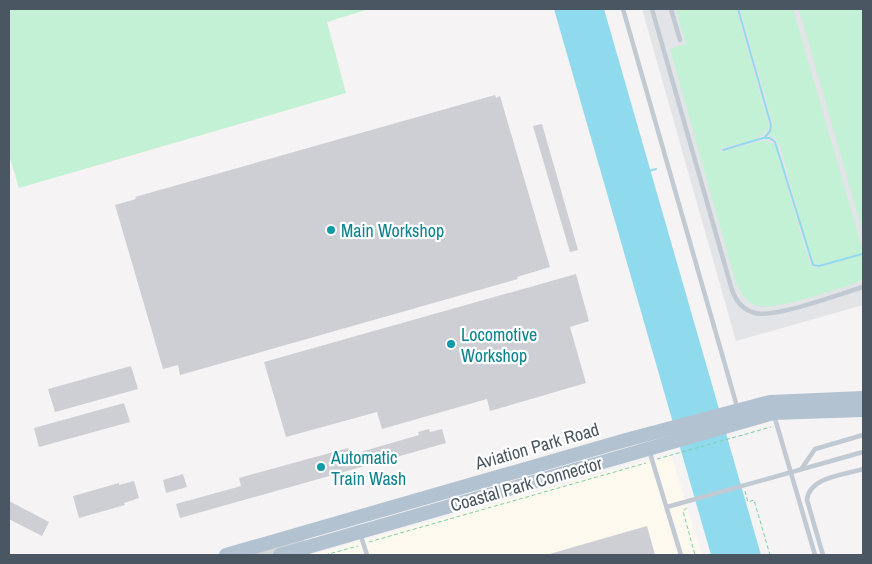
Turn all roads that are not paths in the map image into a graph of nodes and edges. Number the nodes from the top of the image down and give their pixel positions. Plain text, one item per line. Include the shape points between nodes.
1 (623, 9) edge
2 (652, 9) edge
3 (671, 9) edge
4 (680, 40) dead end
5 (863, 287) edge
6 (863, 398) edge
7 (863, 410) edge
8 (773, 413) junction
9 (732, 423) junction
10 (863, 435) edge
11 (673, 442) junction
12 (863, 452) edge
13 (651, 455) junction
14 (802, 469) junction
15 (863, 469) edge
16 (790, 472) junction
17 (667, 507) junction
18 (362, 538) junction
19 (226, 555) edge
20 (280, 555) edge
21 (367, 555) edge
22 (681, 555) edge
23 (816, 555) edge
24 (822, 555) edge

1 - 9 lane
2 - 5 lane via 732,290 740,304 753,313 771,313
3 - 4 lane
6 - 9 main road, Aviation Park Road via 770,402
7 - 8 main road, Aviation Park Road
8 - 9 main road, Aviation Park Road
8 - 16 lane
9 - 11 main road, Aviation Park Road
10 - 14 lane via 815,449
11 - 13 main road, Aviation Park Road
11 - 19 main road, Aviation Park Road via 626,440
12 - 14 lane
13 - 17 lane
13 - 18 main road, Aviation Park Road
14 - 16 lane
15 - 24 lane via 814,484 808,491 807,500
16 - 17 lane
16 - 23 lane
17 - 22 lane
18 - 20 main road, Aviation Park Road
18 - 21 lane

